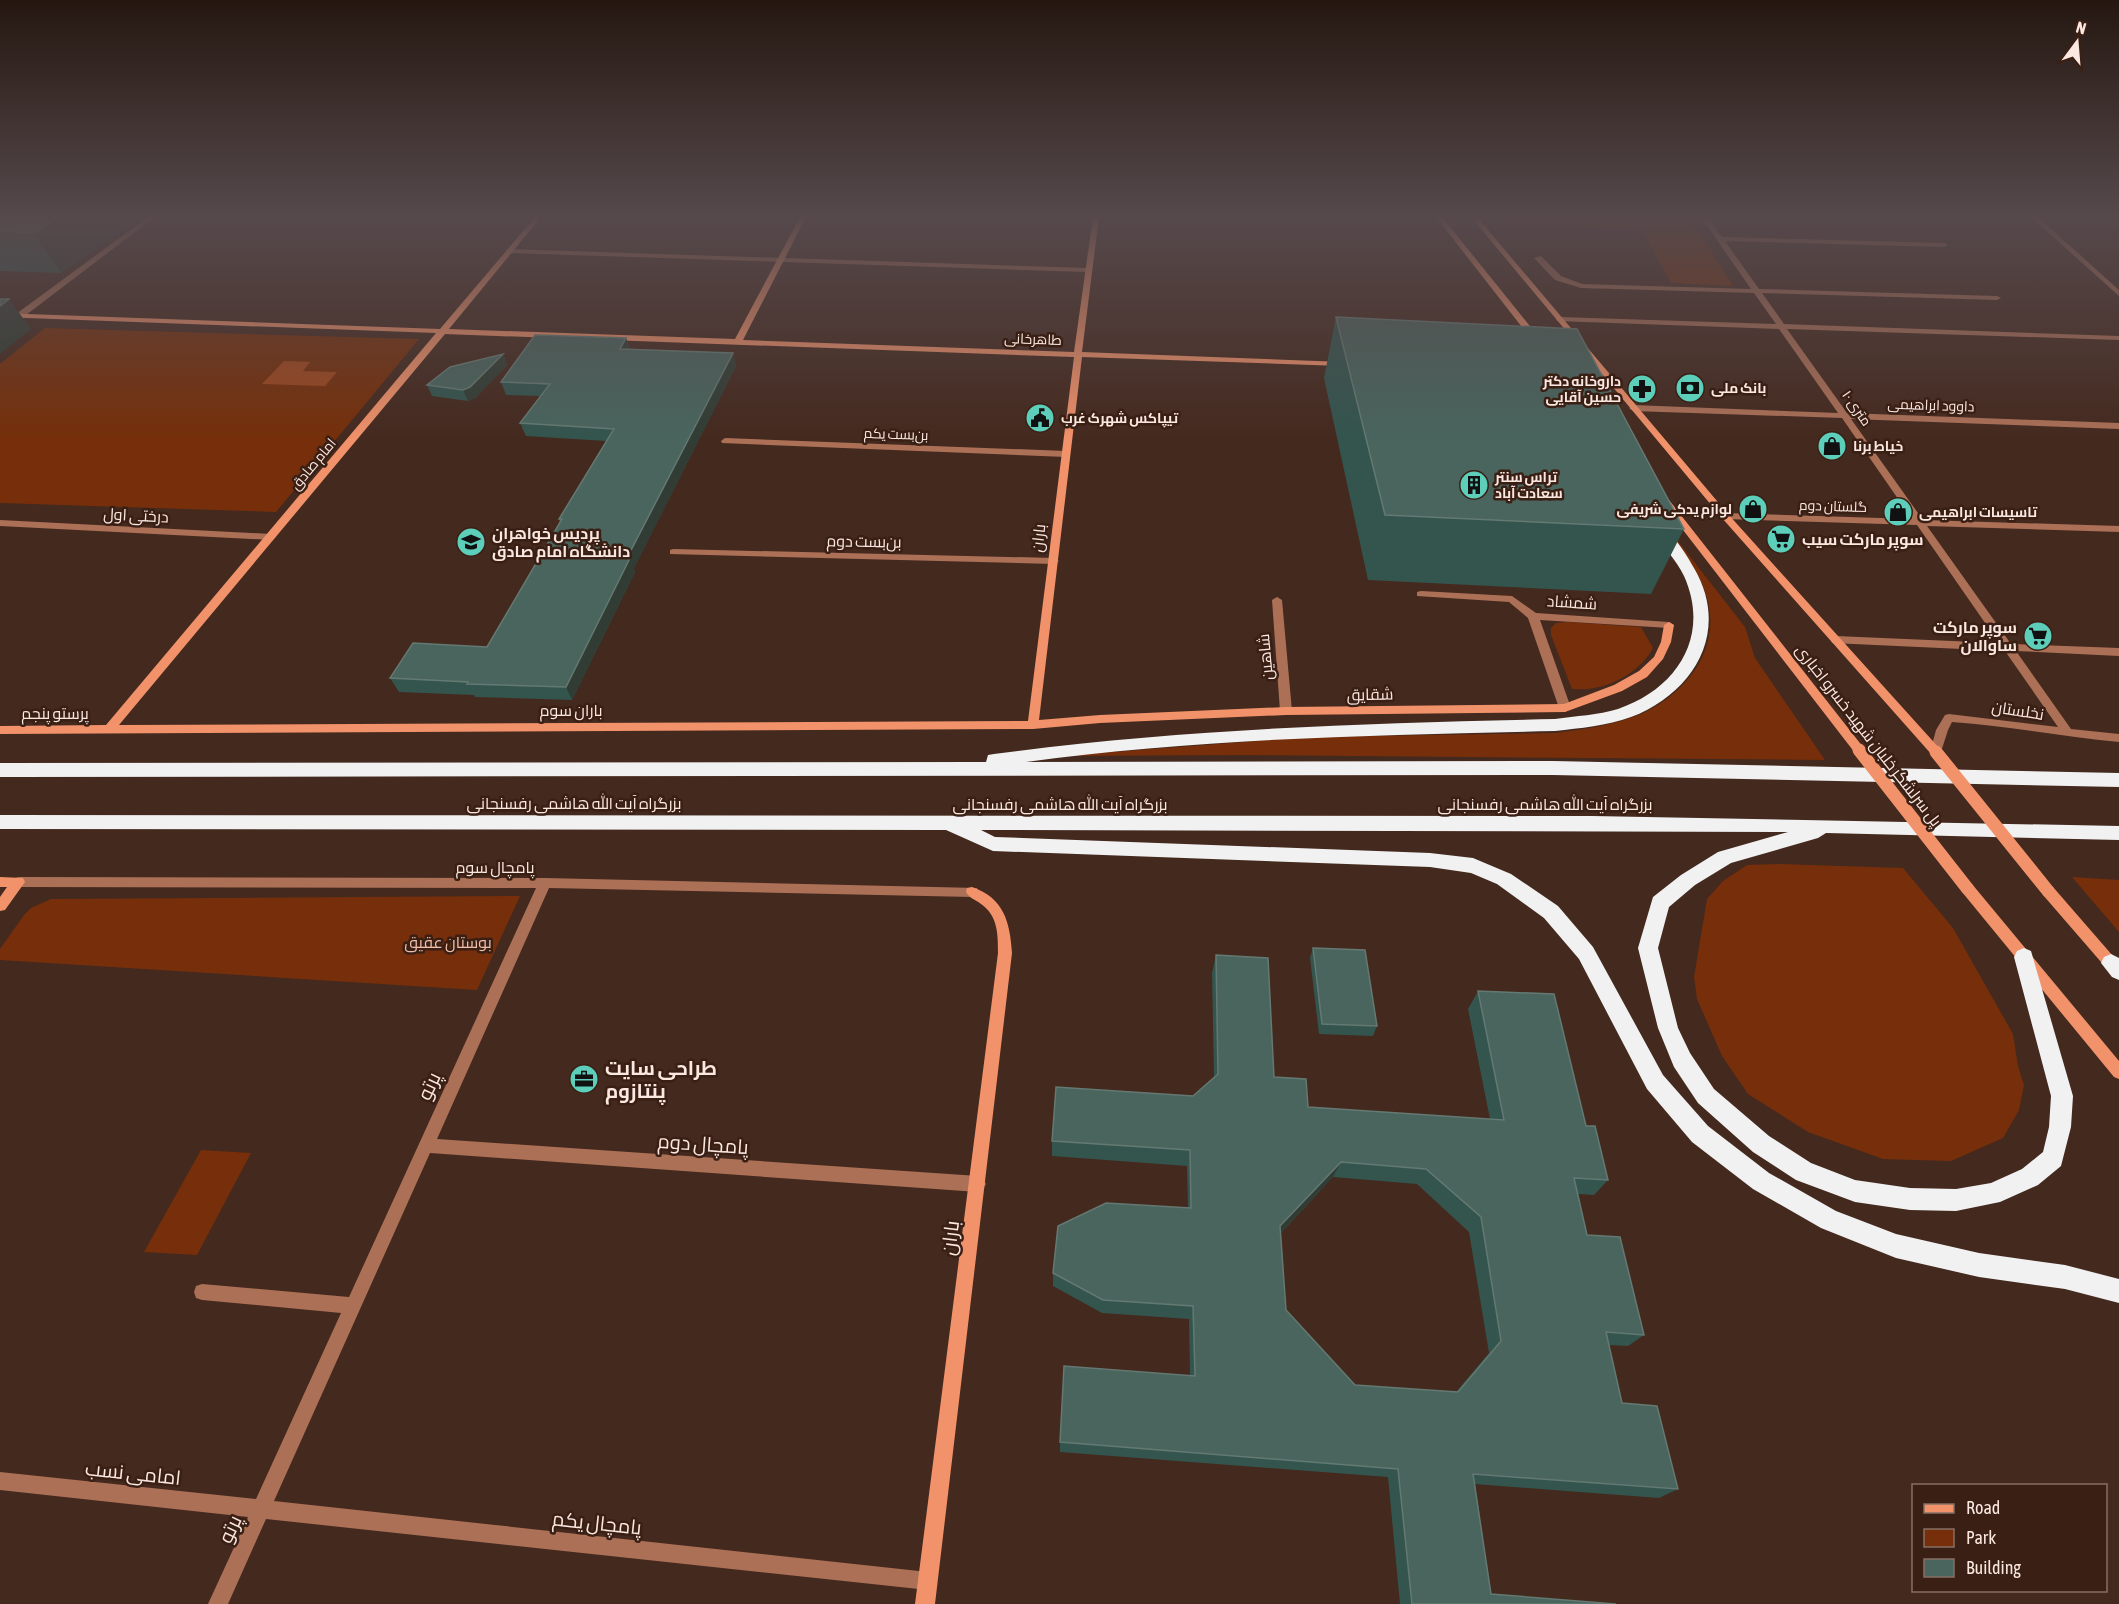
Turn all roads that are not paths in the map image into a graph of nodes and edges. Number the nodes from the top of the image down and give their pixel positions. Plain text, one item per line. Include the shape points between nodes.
1 (52, 292) edge
2 (475, 292) edge
3 (764, 292) edge
4 (1085, 292) edge
5 (1498, 292) edge
6 (1537, 292) edge
7 (1753, 292) edge
8 (1757, 292) junction
9 (1996, 298) dead end
10 (0, 315) edge
11 (20, 316) junction
12 (1560, 319) junction
13 (1782, 326) junction
14 (442, 331) junction
15 (2119, 338) edge
16 (738, 342) junction
17 (1540, 345) edge
18 (1076, 354) junction
19 (1348, 364) edge
20 (1634, 408) junction
21 (1845, 416) junction
22 (2119, 426) edge
23 (724, 441) dead end
24 (1066, 454) junction
25 (1660, 494) edge
26 (1725, 516) junction
27 (1651, 519) edge
28 (1921, 522) junction
29 (0, 523) edge
30 (2119, 529) edge
31 (270, 537) junction
32 (673, 552) dead end
33 (1054, 561) junction
34 (1421, 594) edge
35 (1277, 600) dead end
36 (1533, 616) junction
37 (1669, 625) joint
38 (1836, 640) junction
39 (2010, 647) junction
40 (2119, 652) edge
41 (1565, 708) junction
42 (1286, 711) junction
43 (1033, 725) junction
44 (0, 729) edge
45 (109, 730) junction
46 (2069, 735) junction
47 (2119, 738) edge
48 (1936, 752) junction
49 (0, 770) edge
50 (934, 770) junction
51 (2119, 780) edge
52 (0, 822) edge
53 (946, 823) junction
54 (1840, 825) junction
55 (2085, 832) junction
56 (2119, 833) edge
57 (2119, 838) edge
58 (0, 882) edge
59 (18, 882) junction
60 (545, 883) junction
61 (972, 891) joint
62 (0, 906) edge
63 (2024, 957) junction
64 (2116, 969) edge
65 (2119, 1072) edge
66 (425, 1145) junction
67 (978, 1184) junction
68 (202, 1292) dead end
69 (2119, 1292) edge
70 (352, 1306) junction
71 (0, 1481) edge
72 (261, 1510) junction
73 (928, 1581) junction
74 (218, 1604) edge
75 (925, 1604) edge

1 - 11 street
2 - 14 street, امام صادق
3 - 16 street
4 - 18 street, باران
5 - 17 street
6 - 12 street, پل سرلشکر خلبان شهید خسرو اخباری
7 - 8 street
8 - 9 street
8 - 13 street, ۱۰ متری
10 - 11 street, طاهرخانی
11 - 14 street, طاهرخانی
12 - 13 street
12 - 20 street, پل سرلشکر خلبان شهید خسرو اخباری
13 - 15 street
13 - 21 street, ۱۰ متری
14 - 16 street, طاهرخانی
14 - 31 street, امام صادق
16 - 18 street, طاهرخانی
18 - 19 street, طاهرخانی
18 - 24 street, باران
20 - 21 street, داوود ابراهیمی
20 - 26 street, پل سرلشکر خلبان شهید خسرو اخباری
21 - 22 street, داوود ابراهیمی
21 - 28 street, ۱۰ متری
23 - 24 street, بن‌بست یکم
24 - 33 street, باران
25 - 63 street, پل سرلشکر خلبان شهید خسرو اخباری, bridge
26 - 28 street, گلستان دوم
26 - 38 street, پل سرلشکر خلبان شهید خسرو اخباری
27 - 50 highway via 1695,583 1703,623 1693,659 1681,675 1647,704 1624,713 1555,725 1302,731 1082,749
28 - 30 street, گلستان دوم
28 - 39 street, ۱۰ متری
29 - 31 street, درختی اول
31 - 45 street, امام صادق
32 - 33 street, بن‌بست دوم
33 - 43 street, باران
34 - 36 street via 1512,599
35 - 42 street, شاهین
36 - 37 street, شمشاد
36 - 41 street, شمشاد
37 - 41 street, شقایق via 1658,659 1643,674
38 - 39 street
38 - 48 street, پل سرلشکر خلبان شهید خسرو اخباری
39 - 40 street
39 - 46 street, ۱۰ متری
41 - 42 street, شقایق
42 - 43 street, شقایق
43 - 45 street, باران سوم
44 - 45 street, پرستو پنجم
46 - 47 street, نخلستان
46 - 48 street, نخلستان via 1949,718
48 - 64 street, پل سرلشکر خلبان شهید خسرو اخباری, bridge
49 - 50 highway, بزرگراه آیت الله هاشمی رفسنجانی
50 - 51 highway, بزرگراه آیت الله هاشمی رفسنجانی via 1553,768
52 - 53 highway, بزرگراه آیت الله هاشمی رفسنجانی
53 - 54 highway, بزرگراه آیت الله هاشمی رفسنجانی
53 - 69 highway via 993,844 1430,860 1473,866 1504,879 1551,912 1586,954 1655,1082 1700,1134 1761,1181 1829,1220 1896,1246 1979,1265 2065,1277
54 - 55 highway, بزرگراه آیت الله هاشمی رفسنجانی
54 - 63 highway via 1725,857 1660,903 1653,923 1648,948 1653,975 1668,1028 1682,1059 1706,1096 1761,1144 1804,1172 1855,1191 1910,1199 1956,1200 2030,1178 2053,1158 2062,1096
55 - 56 highway, بزرگراه آیت الله هاشمی رفسنجانی
55 - 57 highway
58 - 59 street
59 - 60 street, پامچال سوم
59 - 62 street
60 - 61 street, پامچال سوم
60 - 66 street, پرتو
61 - 67 street, باران via 989,900 1000,914 1005,934
63 - 65 street, پل سرلشکر خلبان شهید خسرو اخباری
66 - 67 street, پامچال دوم
66 - 70 street, پرتو
67 - 73 street, باران
68 - 70 street
70 - 72 street, پرتو
71 - 72 street, امامی نسب
72 - 73 street, پامچال یکم
72 - 74 street, پرتو
73 - 75 street, باران

